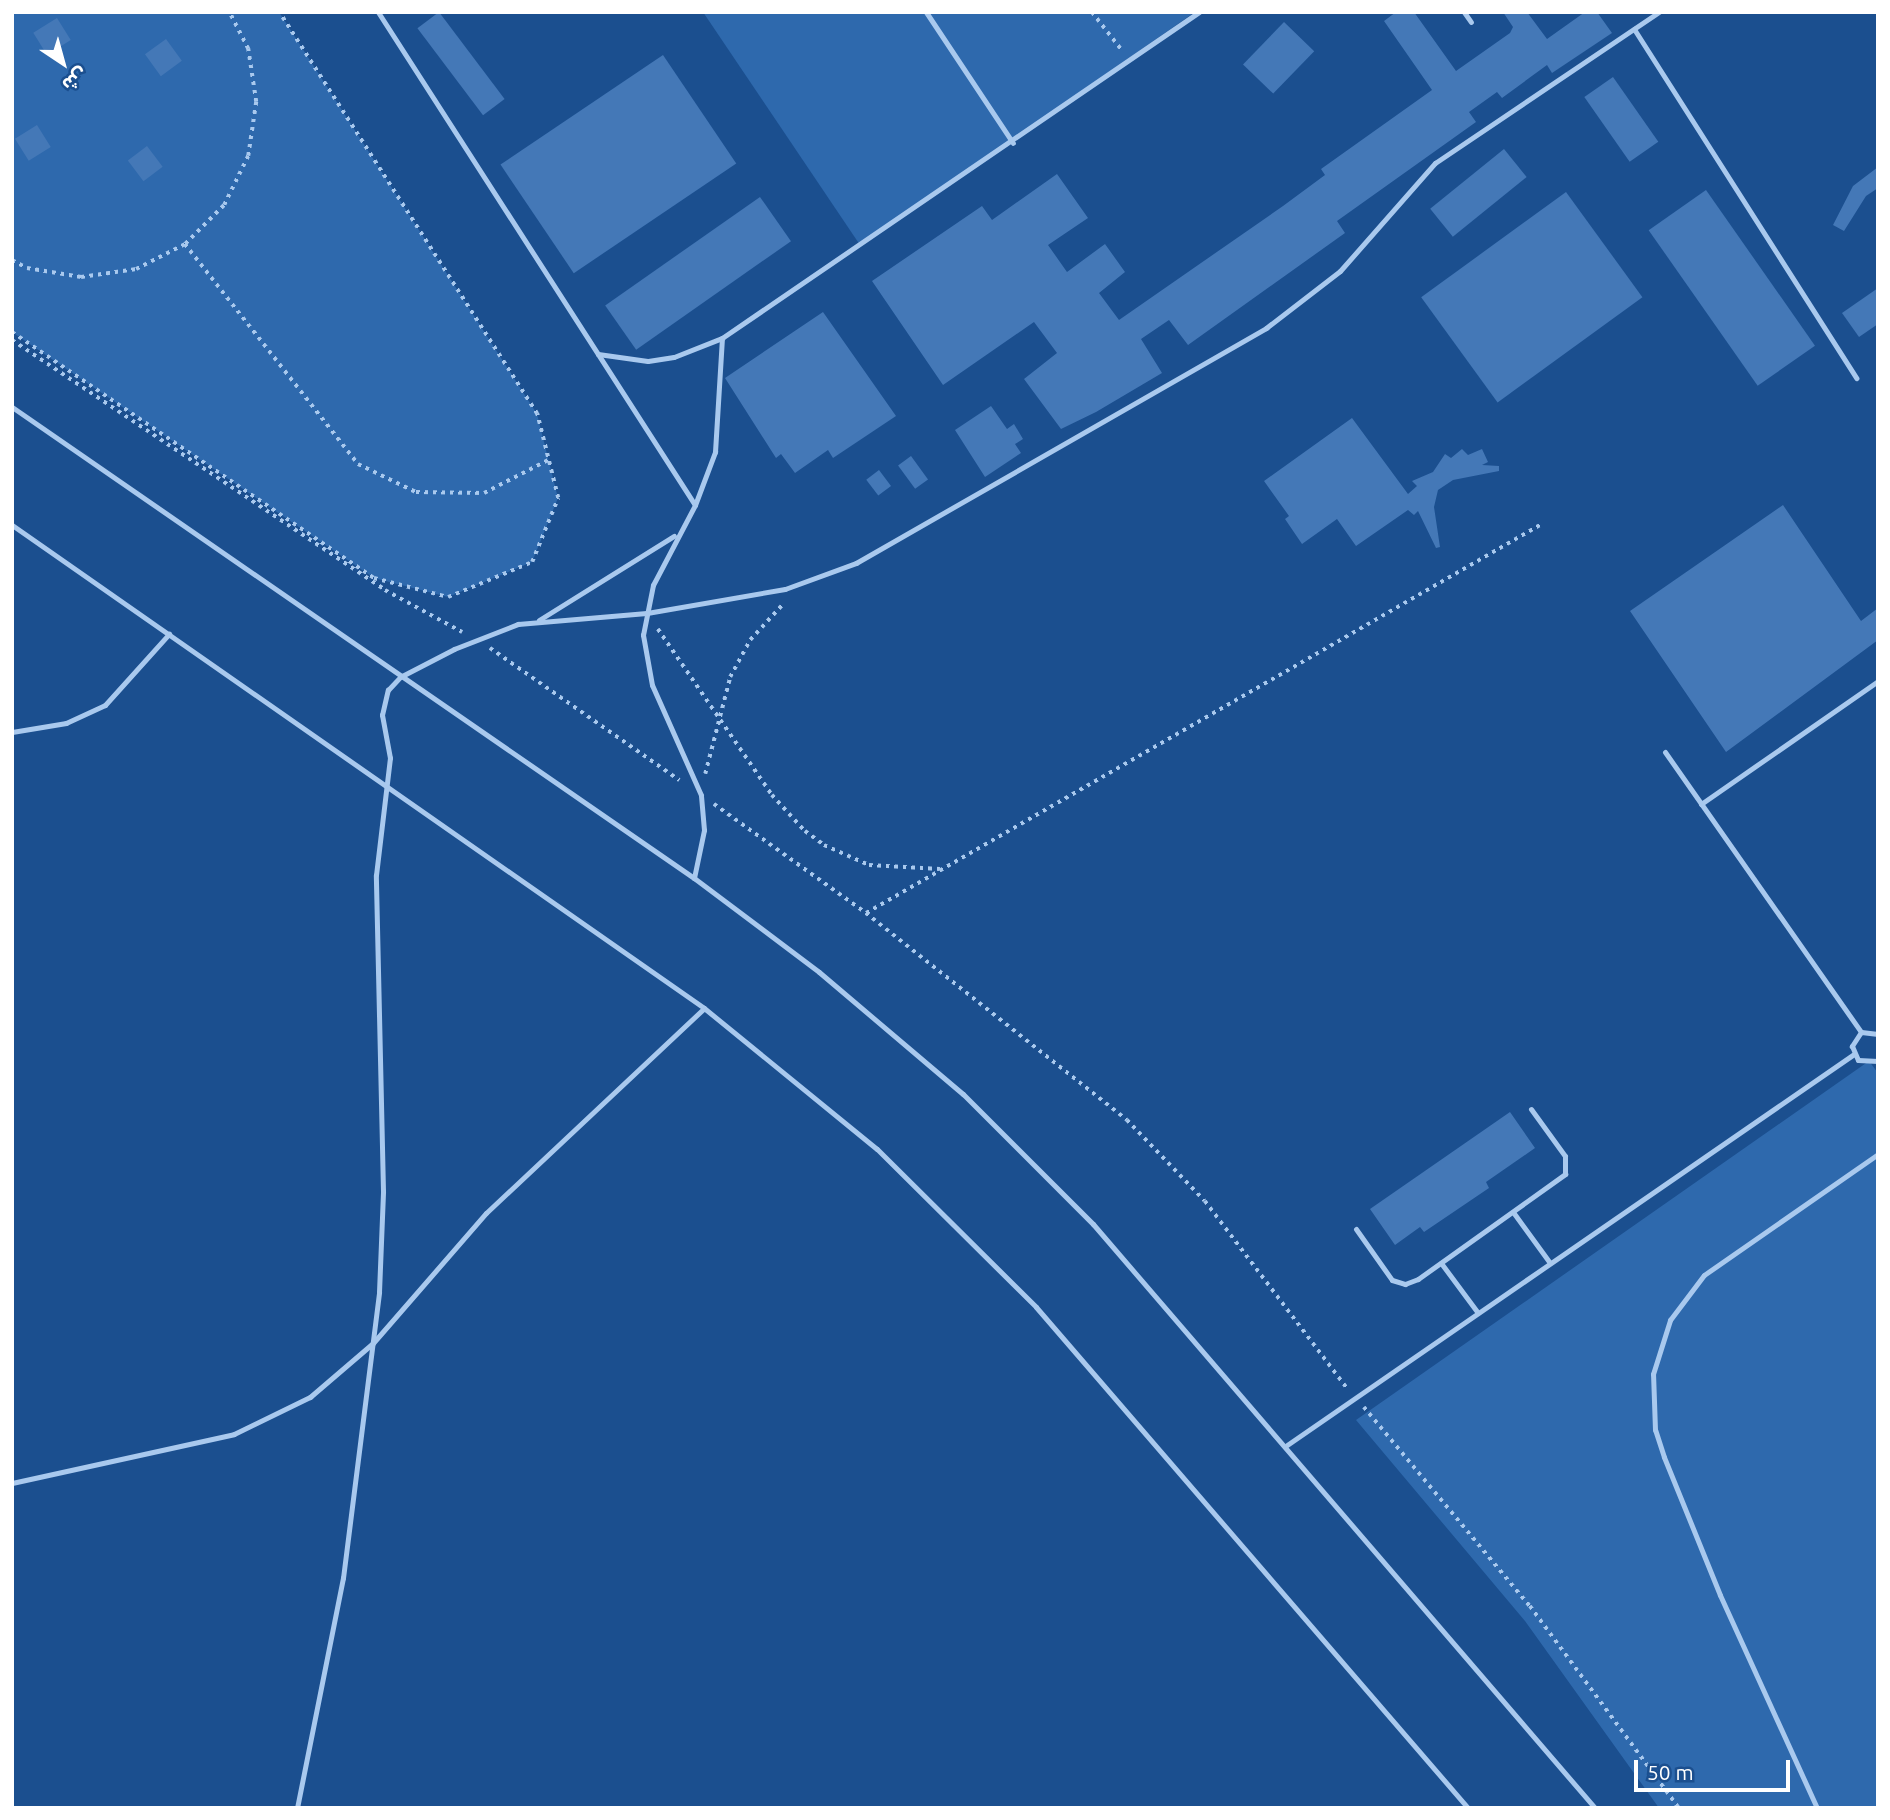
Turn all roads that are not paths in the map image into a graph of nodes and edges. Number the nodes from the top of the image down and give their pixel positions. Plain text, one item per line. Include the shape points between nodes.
1 (377, 12) edge
2 (926, 12) edge
3 (1199, 12) edge
4 (1464, 12) edge
5 (1659, 12) edge
6 (1471, 22) dead end
7 (1634, 29) junction
8 (1013, 143) junction
9 (722, 338) junction
10 (597, 354) junction
11 (1856, 378) dead end
12 (12, 407) edge
13 (695, 505) junction
14 (12, 525) edge
15 (677, 535) junction
16 (647, 612) junction
17 (537, 621) junction
18 (169, 634) junction
19 (400, 677) junction
20 (1878, 681) edge
21 (12, 732) edge
22 (1665, 752) dead end
23 (387, 789) junction
24 (1701, 804) junction
25 (694, 878) junction
26 (704, 1008) junction
27 (1861, 1032) junction
28 (1878, 1034) edge
29 (1854, 1054) junction
30 (1878, 1061) edge
31 (1531, 1109) dead end
32 (1878, 1154) edge
33 (1513, 1212) junction
34 (1356, 1229) dead end
35 (1441, 1263) junction
36 (1550, 1264) junction
37 (1478, 1313) junction
38 (373, 1343) junction
39 (1287, 1445) junction
40 (12, 1483) edge
41 (297, 1808) edge
42 (1468, 1808) edge
43 (1595, 1808) edge
44 (1817, 1808) edge

1 - 10 lane
2 - 8 lane
3 - 8 lane
4 - 6 lane
5 - 7 lane
7 - 11 lane
7 - 16 lane via 1435,163 1340,271 1266,328 856,563 810,583
8 - 9 lane
9 - 10 lane via 674,357 648,361
9 - 13 lane via 715,452
10 - 13 lane
12 - 19 lane
13 - 15 lane
14 - 18 lane
15 - 16 lane via 653,585
15 - 17 lane
16 - 17 lane
16 - 25 lane via 643,635 652,685 701,795 704,830
17 - 19 lane via 475,639
18 - 21 lane via 105,705 66,723
18 - 23 lane
19 - 23 lane via 383,702 390,758
19 - 25 lane
20 - 24 lane
22 - 24 lane
23 - 26 lane
23 - 38 lane via 376,875 383,1204
24 - 27 lane
25 - 39 lane via 868,1012 1008,1136 1093,1224
26 - 38 lane via 486,1213
26 - 42 lane via 877,1149 959,1226 1193,1485
27 - 28 lane
27 - 29 lane via 1855,1038
29 - 30 lane via 1864,1063
29 - 36 lane
31 - 33 lane via 1565,1156 1567,1168
32 - 44 lane via 1704,1275 1670,1320 1653,1374 1655,1430 1664,1457 1720,1595
33 - 35 lane
33 - 36 lane
34 - 35 lane via 1388,1275 1399,1283 1412,1283
35 - 37 lane
36 - 37 lane
37 - 39 lane
38 - 40 lane via 310,1397 234,1434
38 - 41 lane via 343,1577
39 - 43 lane

